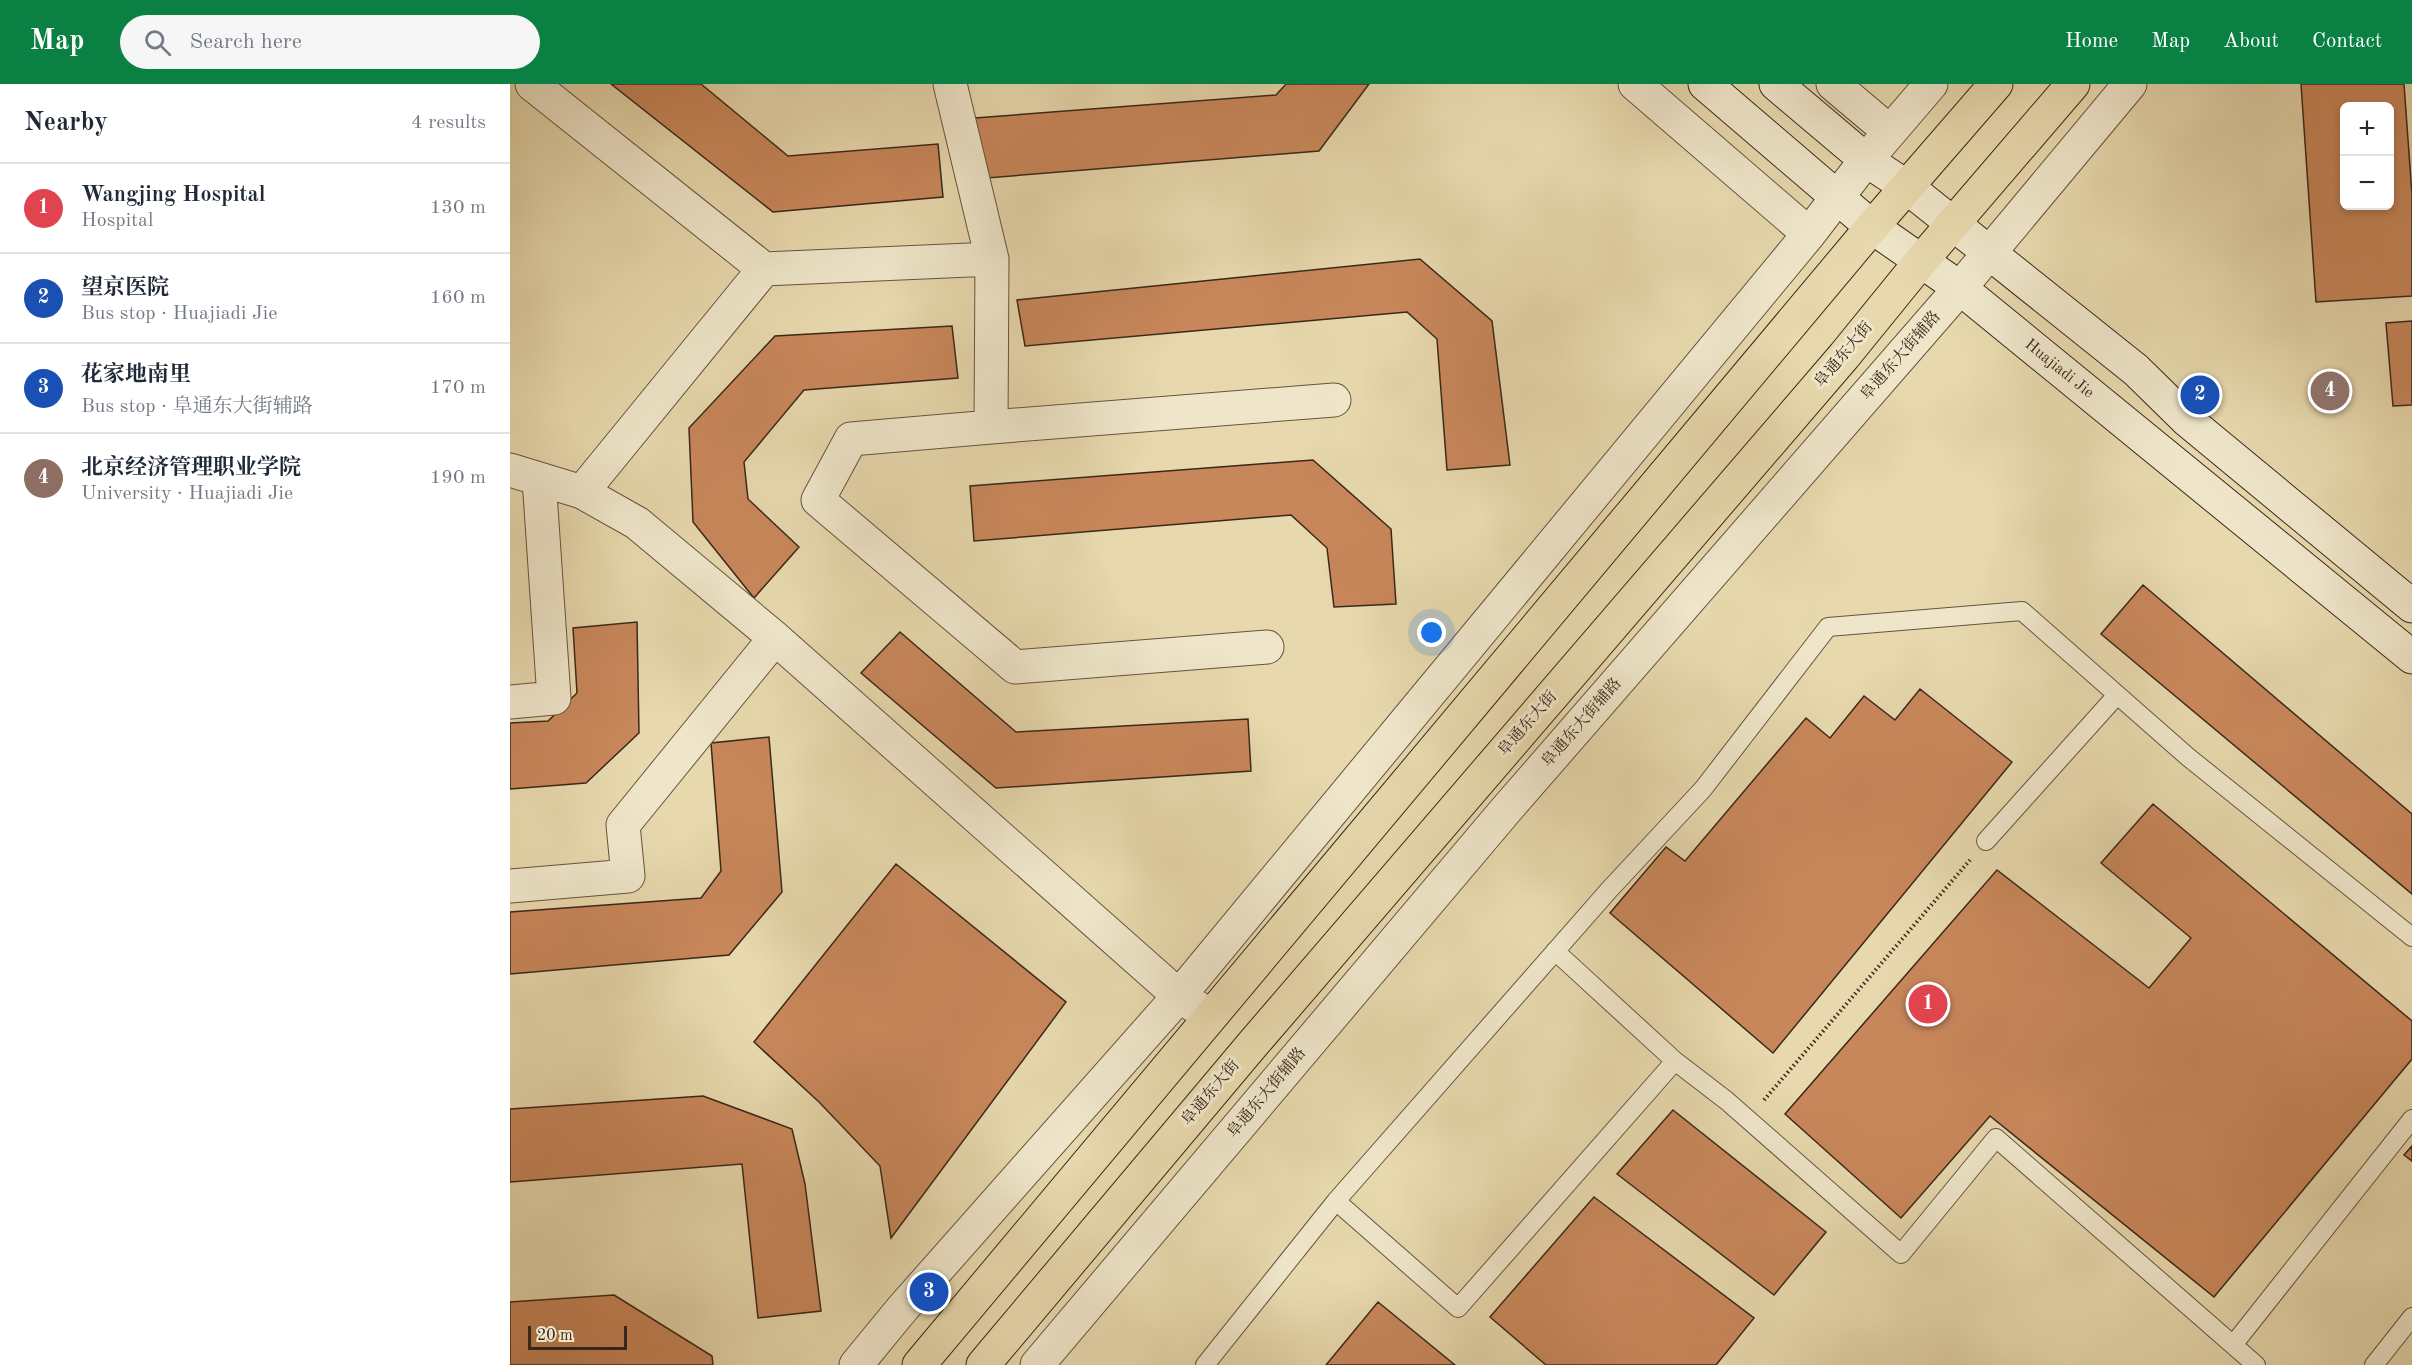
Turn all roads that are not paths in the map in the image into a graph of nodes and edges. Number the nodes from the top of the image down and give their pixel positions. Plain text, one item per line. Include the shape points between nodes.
1 (532, 84) edge
2 (950, 84) edge
3 (1635, 84) edge
4 (1705, 84) edge
5 (1776, 84) edge
6 (1833, 84) edge
7 (1931, 84) edge
8 (1996, 84) edge
9 (2073, 84) edge
10 (2130, 84) edge
11 (1890, 132) junction
12 (1866, 160) junction
13 (1907, 187) junction
14 (1836, 196) junction
15 (1953, 225) junction
16 (1872, 227) junction
17 (1809, 234) junction
18 (1989, 253) junction
19 (992, 259) junction
20 (1922, 260) junction
21 (764, 269) junction
22 (1960, 288) junction
23 (1334, 400) dead end
24 (991, 427) junction
25 (524, 474) edge
26 (582, 492) junction
27 (2412, 606) edge
28 (775, 638) junction
29 (1267, 647) dead end
30 (2412, 657) edge
31 (2118, 695) junction
32 (510, 702) edge
33 (1986, 840) road end
34 (510, 886) edge
35 (2412, 937) edge
36 (1556, 951) junction
37 (1179, 996) junction
38 (1210, 1016) junction
39 (1675, 1061) junction
40 (2412, 1119) edge
41 (1336, 1201) junction
42 (2412, 1317) edge
43 (2233, 1345) junction
44 (856, 1365) edge
45 (919, 1365) edge
46 (982, 1365) edge
47 (1037, 1365) edge
48 (1205, 1365) edge
49 (2256, 1365) edge
50 (2374, 1365) edge

1 - 21 street
2 - 19 street
3 - 17 street
4 - 14 street, Huajiadi Jie
5 - 12 street
6 - 11 street
7 - 11 street
8 - 13 main road
9 - 15 main road, 阜通东大街
10 - 18 street, 阜通东大街辅路
11 - 12 street
12 - 13 street
12 - 14 street
13 - 15 street
13 - 16 main road
14 - 16 street, Huajiadi Jie
14 - 17 street
15 - 18 street
15 - 20 main road, 阜通东大街
16 - 20 street, Huajiadi Jie
16 - 38 main road
17 - 37 street
18 - 22 street, 阜通东大街辅路
18 - 27 street via 2136,370 2187,420
19 - 21 street
19 - 24 street
20 - 22 street, Huajiadi Jie
20 - 46 main road, 阜通东大街
21 - 26 street
22 - 30 street, Huajiadi Jie
22 - 47 street, 阜通东大街辅路 via 1505,811
23 - 24 street
24 - 29 street via 851,439 818,500 1015,667
25 - 26 street
25 - 32 street via 554,698
26 - 28 street via 637,523
28 - 34 street via 623,825 628,876
28 - 37 street
31 - 33 lane
31 - 35 lane via 2188,757
31 - 36 lane via 2022,611 1828,627 1703,789
36 - 39 lane
36 - 41 lane
37 - 38 street
37 - 44 street
38 - 45 main road
39 - 41 lane via 1458,1308
39 - 43 lane via 1748,1119 1901,1254 1996,1138
40 - 43 lane
41 - 48 lane
42 - 50 lane
43 - 49 lane

